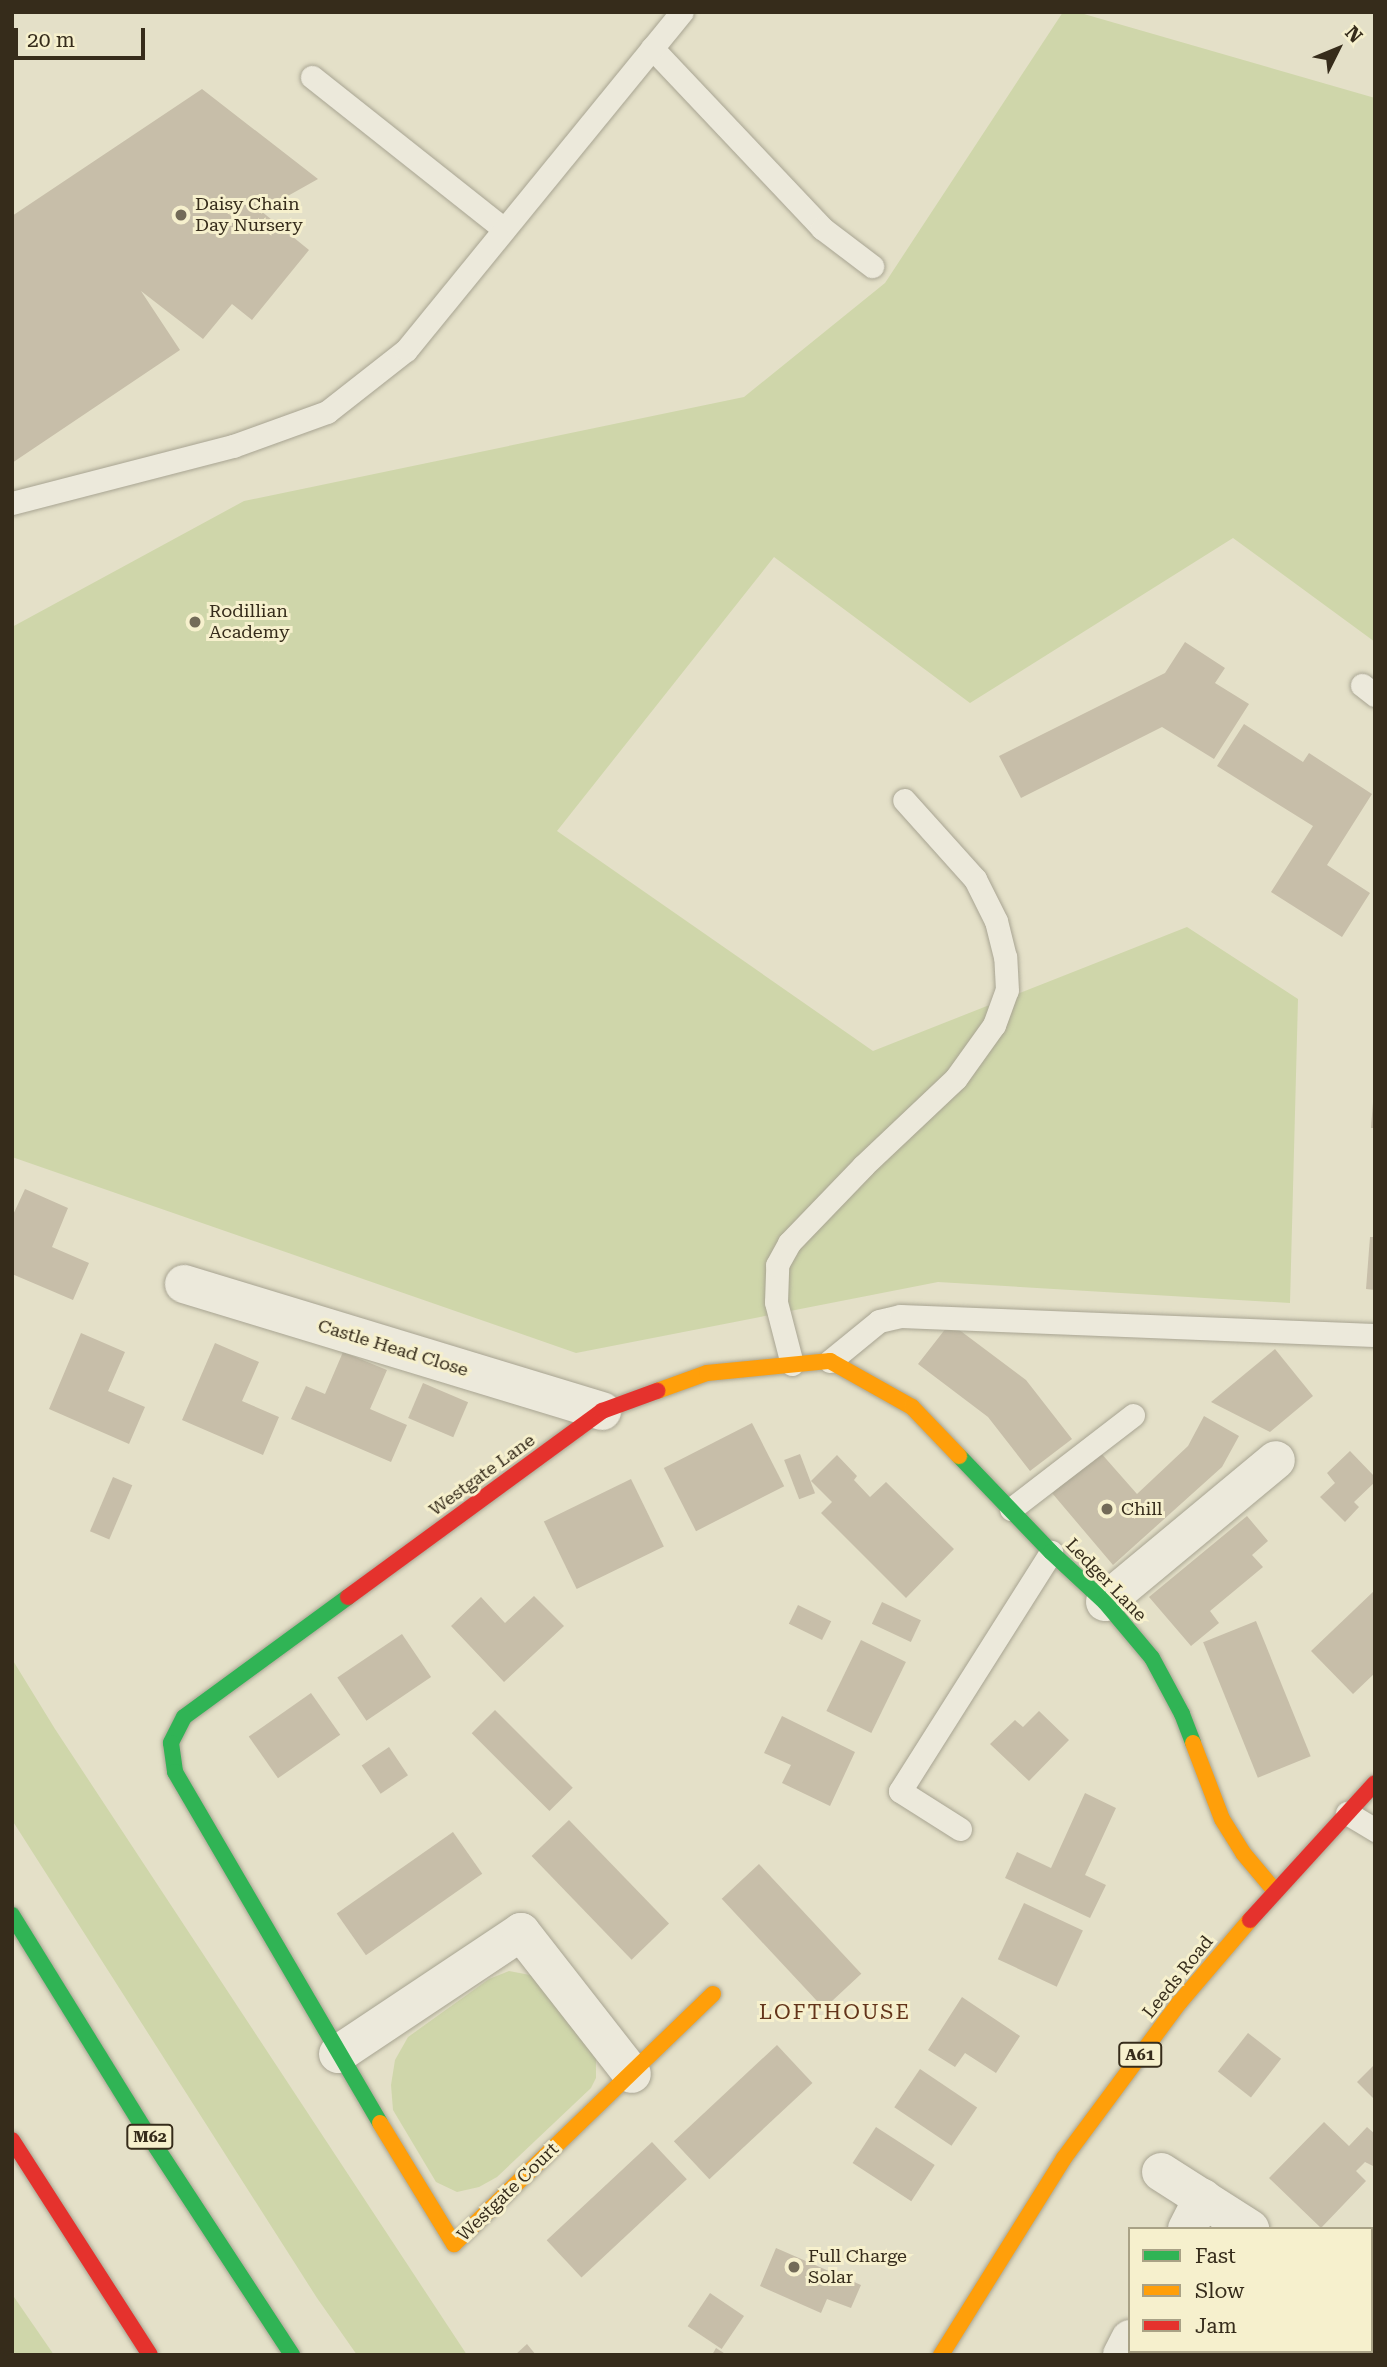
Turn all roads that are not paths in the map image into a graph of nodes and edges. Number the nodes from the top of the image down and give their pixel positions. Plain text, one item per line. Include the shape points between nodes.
1 (682, 12) edge
2 (652, 48) junction
3 (312, 77) dead end
4 (504, 229) junction
5 (872, 266) dead end
6 (12, 503) edge
7 (904, 800) dead end
8 (184, 1284) dead end
9 (1375, 1335) edge
10 (830, 1360) junction
11 (792, 1364) junction
12 (602, 1412) junction
13 (1133, 1415) dead end
14 (1276, 1460) dead end
15 (1011, 1509) junction
16 (1051, 1552) junction
17 (1105, 1602) junction
18 (195, 1708) joint
19 (1375, 1783) edge
20 (1348, 1812) junction
21 (960, 1829) dead end
22 (1375, 1830) edge
23 (1275, 1891) junction
24 (12, 1915) edge
25 (713, 1994) dead end
26 (338, 2054) junction
27 (632, 2074) junction
28 (12, 2140) edge
29 (1161, 2172) dead end
30 (1195, 2214) edge
31 (1243, 2227) edge
32 (150, 2355) edge
33 (292, 2355) edge
34 (942, 2355) edge

1 - 2 lane
2 - 4 lane
2 - 5 lane via 822,228
3 - 4 lane
4 - 6 lane via 406,351 327,412 233,446
7 - 11 lane via 975,879 996,921 1007,990 994,1025 956,1078 789,1243 777,1265 776,1302
8 - 12 street, Castle Head Close
9 - 10 lane via 900,1316 879,1321
10 - 11 main road, Westgate Lane
10 - 15 main road, Ledger Lane via 912,1407
11 - 12 main road, Westgate Lane via 707,1373
12 - 18 main road, Westgate Lane
13 - 15 lane
14 - 17 street
15 - 16 main road, Ledger Lane
16 - 17 main road, Ledger Lane
16 - 21 lane via 900,1791
17 - 23 main road, Ledger Lane via 1152,1658 1182,1714 1222,1819
18 - 26 main road, Westgate Court via 171,1743 175,1772
19 - 20 main road, Leeds Road / A61
20 - 22 lane
20 - 23 main road, Leeds Road / A61
23 - 34 main road, Leeds Road / A61 via 1180,2002 1064,2158
24 - 33 main road, M62
25 - 27 main road, Westgate Court
26 - 27 street via 522,1932
26 - 27 main road, Westgate Court via 454,2244
28 - 32 main road
29 - 30 street
30 - 31 street

